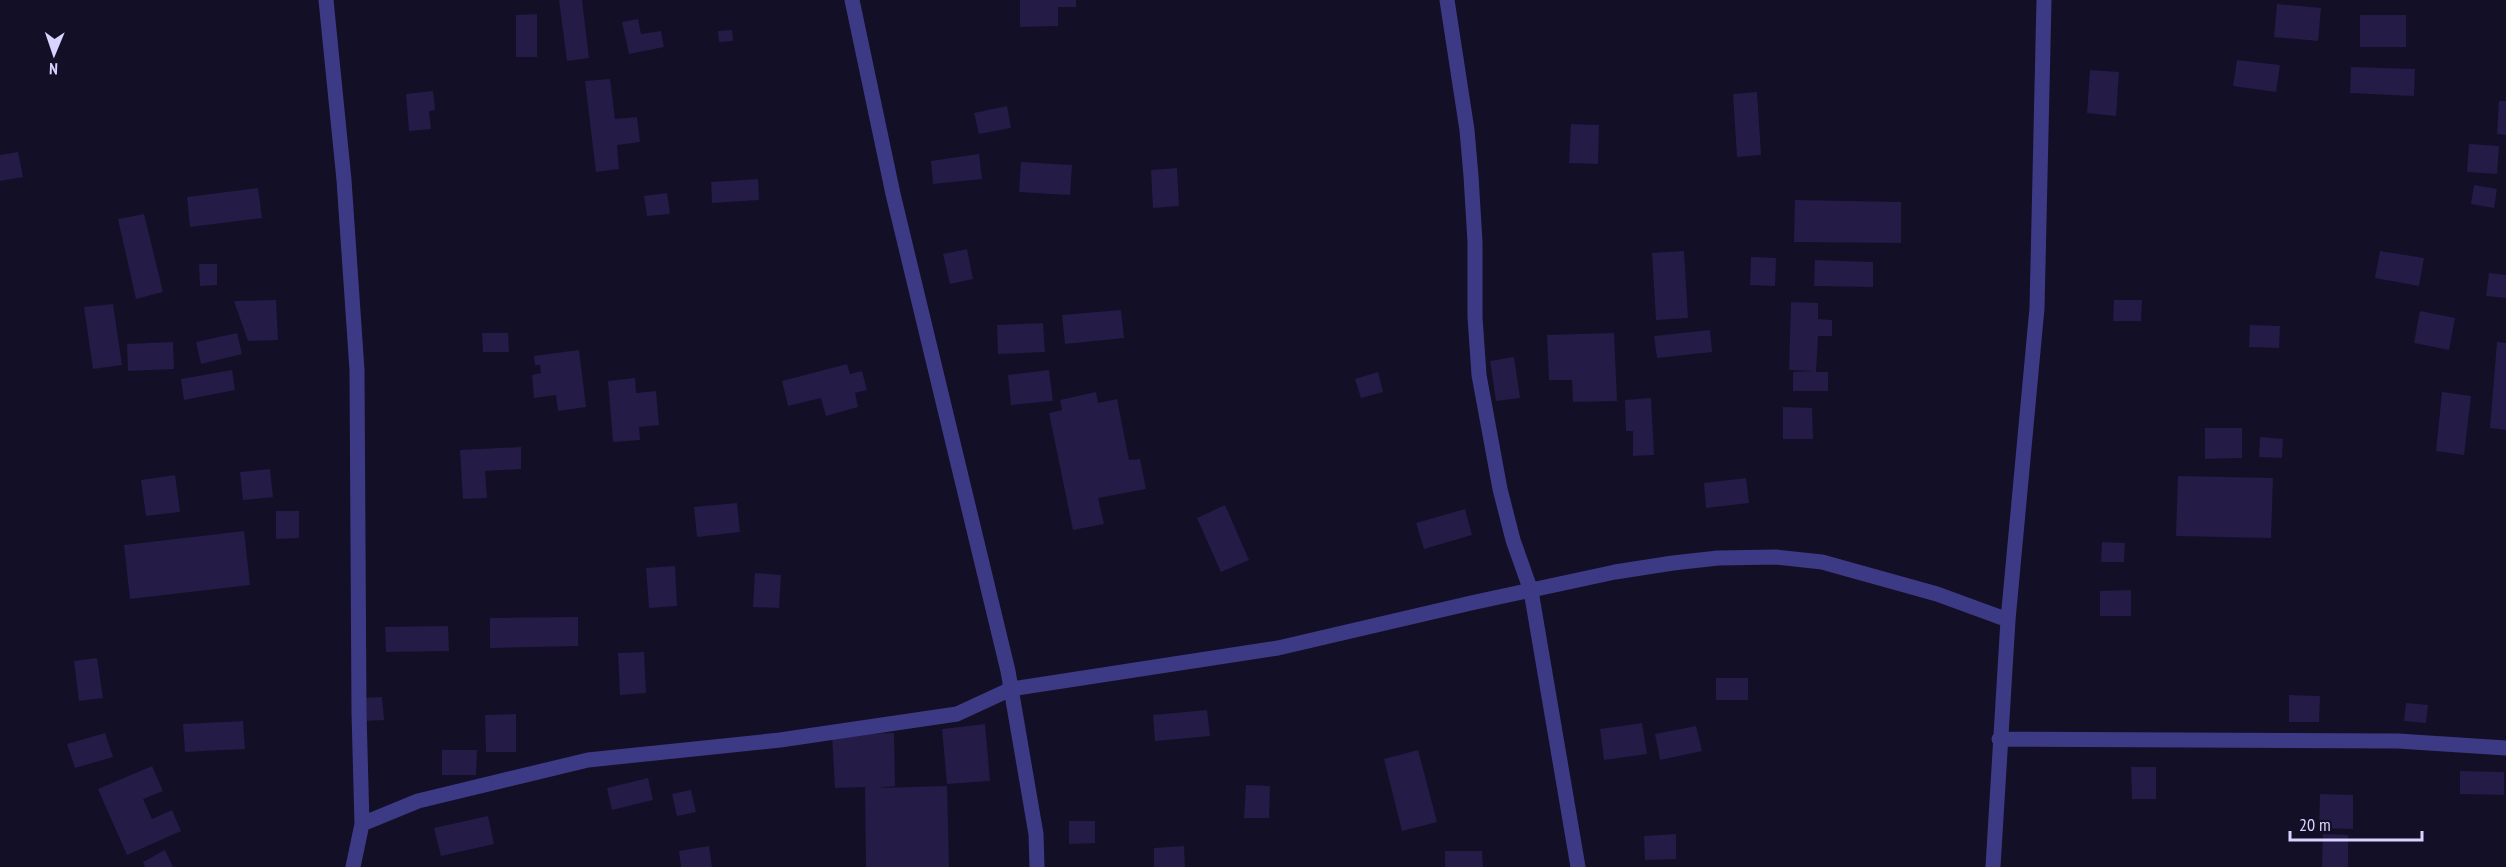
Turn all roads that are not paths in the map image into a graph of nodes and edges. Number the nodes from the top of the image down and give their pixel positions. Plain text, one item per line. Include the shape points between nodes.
1 (326, 0) edge
2 (852, 0) edge
3 (1447, 0) edge
4 (2044, 0) edge
5 (1531, 591) junction
6 (2008, 620) junction
7 (1011, 689) junction
8 (1999, 739) junction
9 (2506, 748) edge
10 (362, 824) junction
11 (353, 867) edge
12 (1037, 867) edge
13 (1578, 867) edge
14 (1993, 867) edge

1 - 10 street via 357,370
2 - 7 street via 893,194
3 - 5 street via 1469,153 1479,375 1500,489
4 - 6 street via 2037,308
5 - 6 street via 1673,563 1776,557 1822,562 1880,576
5 - 7 street via 1278,648
5 - 13 street
6 - 8 street
7 - 10 street via 957,714 780,740 588,760 418,801
7 - 12 street via 1036,834
8 - 9 street via 2398,741
8 - 14 street
10 - 11 street

